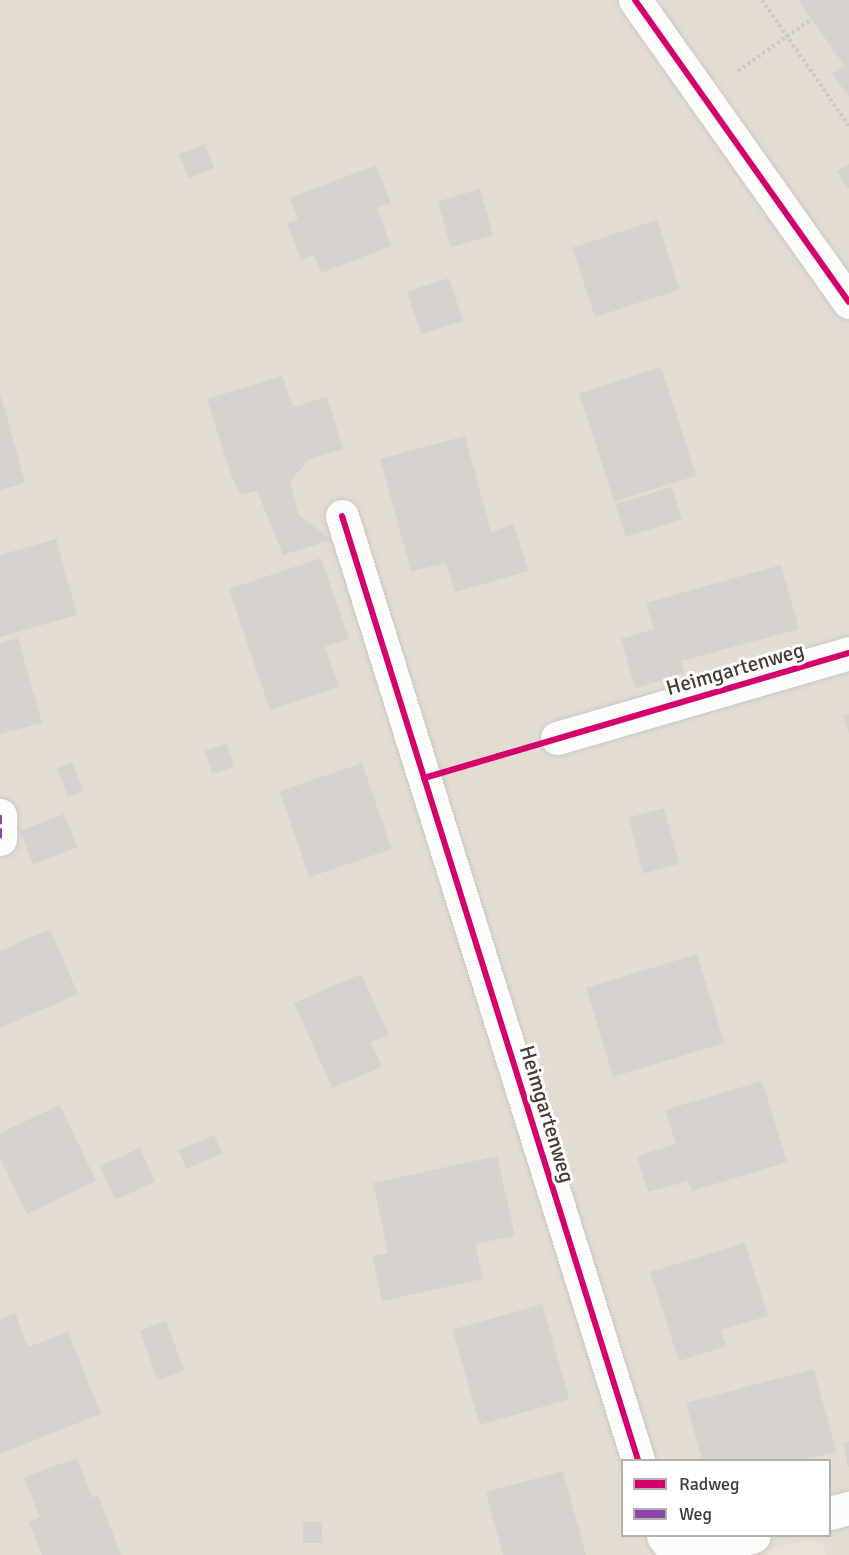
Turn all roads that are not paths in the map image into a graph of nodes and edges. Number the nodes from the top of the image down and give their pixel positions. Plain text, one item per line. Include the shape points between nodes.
1 (635, 0) edge
2 (849, 302) edge
3 (342, 516) dead end
4 (849, 653) edge
5 (557, 738) dead end
6 (0, 815) edge
7 (0, 839) edge
8 (637, 1459) edge
9 (849, 1508) edge
10 (831, 1513) edge
11 (664, 1537) edge
12 (750, 1537) edge

1 - 2 street
3 - 8 street, Heimgartenweg
4 - 5 street, Heimgartenweg
6 - 7 street
9 - 10 street
11 - 12 street via 670,1547 694,1553

